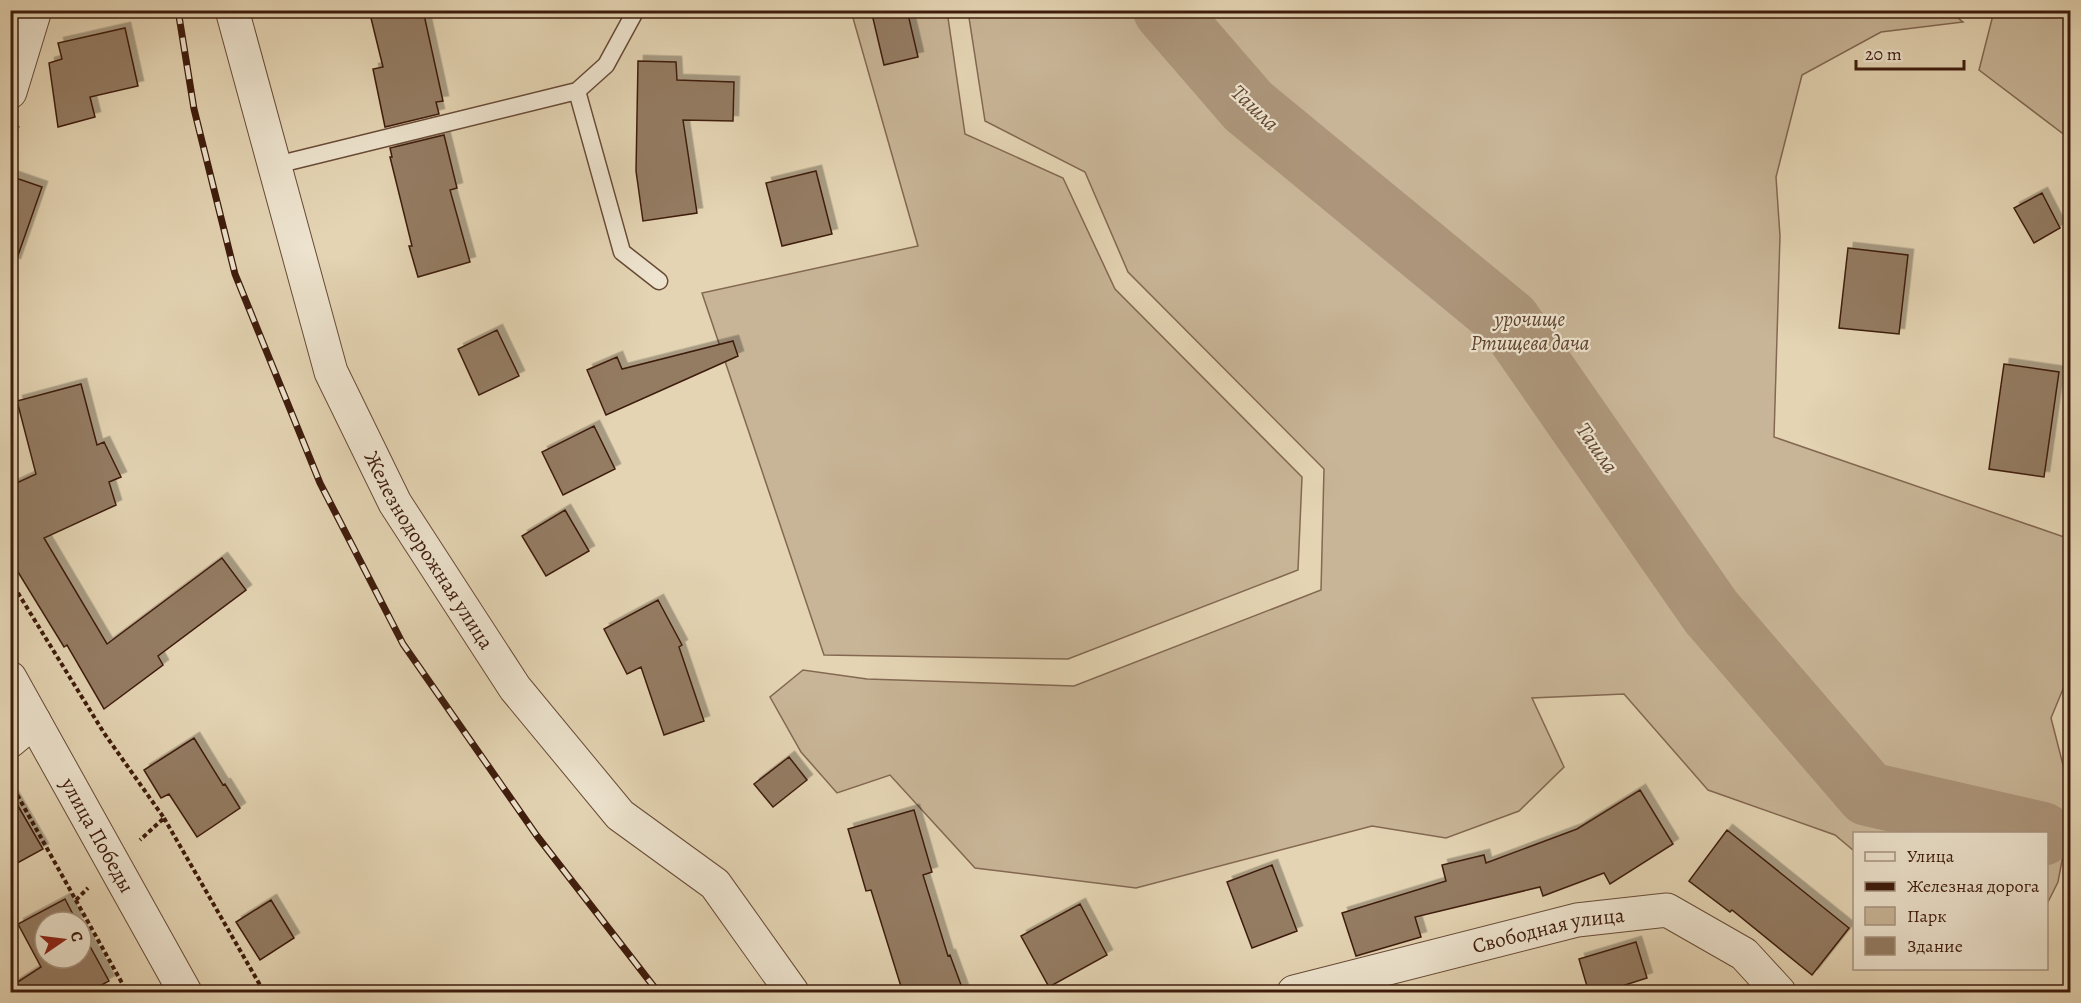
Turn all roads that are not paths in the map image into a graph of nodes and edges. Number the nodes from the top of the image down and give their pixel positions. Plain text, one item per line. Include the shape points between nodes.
1 (35, 10) edge
2 (232, 10) edge
3 (636, 10) edge
4 (577, 91) junction
5 (10, 92) edge
6 (276, 165) junction
7 (659, 280) dead end
8 (10, 678) edge
9 (22, 731) edge
10 (185, 993) edge
11 (792, 993) edge
12 (1294, 993) edge
13 (1779, 993) edge

1 - 5 street
2 - 6 street, Железнодорожная улица
3 - 4 lane via 606,65
4 - 6 lane
4 - 7 lane via 622,252
6 - 11 street, Железнодорожная улица via 331,372 395,502 515,688 620,815 715,884
8 - 9 street, улица Победы
9 - 10 street, улица Победы via 114,864
12 - 13 street, Свободная улица via 1577,920 1667,910 1744,954

